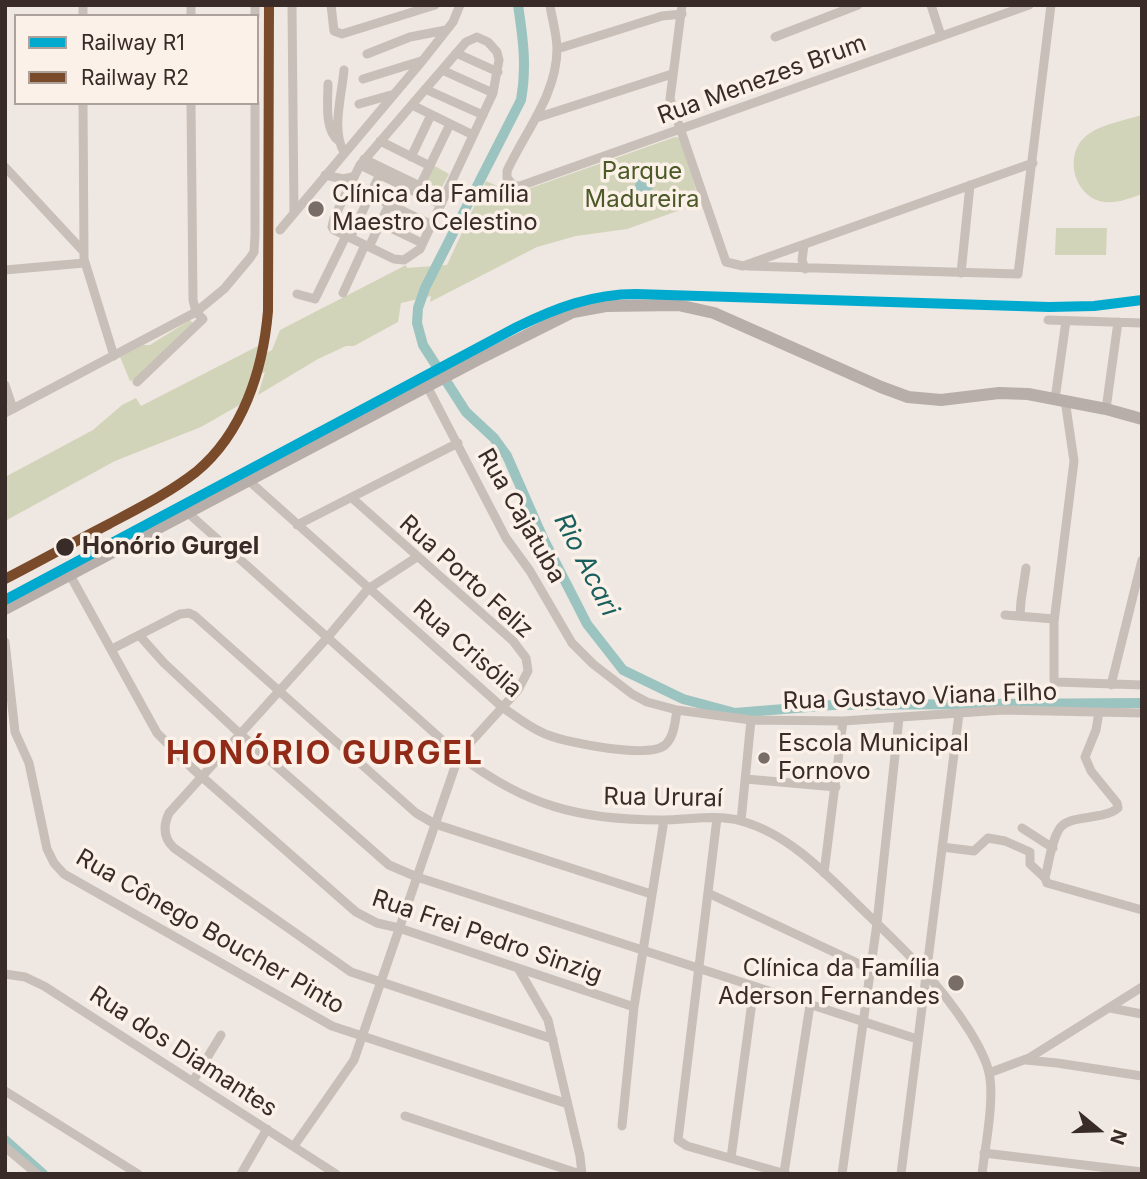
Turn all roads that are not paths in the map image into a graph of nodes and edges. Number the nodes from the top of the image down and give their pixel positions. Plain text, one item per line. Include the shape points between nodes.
1 (292, 5) edge
2 (331, 5) edge
3 (435, 5) edge
4 (460, 5) edge
5 (550, 5) edge
6 (858, 5) edge
7 (931, 5) edge
8 (993, 5) edge
9 (1029, 5) edge
10 (1051, 5) edge
11 (682, 10) edge
12 (996, 17) junction
13 (446, 30) junction
14 (941, 36) junction
15 (775, 37) dead end
16 (557, 49) junction
17 (456, 53) junction
18 (367, 54) dead end
19 (423, 60) junction
20 (344, 70) dead end
21 (442, 70) junction
22 (498, 72) junction
23 (673, 74) junction
24 (363, 79) dead end
25 (327, 84) dead end
26 (425, 89) junction
27 (493, 93) junction
28 (392, 95) junction
29 (359, 104) dead end
30 (83, 105) edge
31 (191, 105) edge
32 (255, 105) edge
33 (412, 105) junction
34 (431, 115) junction
35 (483, 115) junction
36 (537, 118) junction
37 (450, 124) junction
38 (682, 130) junction
39 (473, 135) junction
40 (380, 141) junction
41 (339, 142) junction
42 (344, 152) junction
43 (411, 157) junction
44 (362, 162) junction
45 (1033, 163) junction
46 (430, 166) junction
47 (5, 167) edge
48 (380, 174) junction
49 (325, 175) junction
50 (352, 177) junction
51 (970, 185) junction
52 (420, 186) junction
53 (370, 195) junction
54 (441, 201) junction
55 (393, 206) junction
56 (294, 213) junction
57 (380, 223) junction
58 (430, 224) junction
59 (280, 230) dead end
60 (348, 237) junction
61 (422, 243) junction
62 (804, 245) junction
63 (367, 246) junction
64 (83, 251) junction
65 (84, 263) junction
66 (743, 266) junction
67 (805, 269) junction
68 (5, 270) edge
69 (961, 272) junction
70 (343, 293) dead end
71 (297, 294) dead end
72 (196, 312) junction
73 (1048, 320) dead end
74 (1066, 321) junction
75 (1118, 322) junction
76 (1142, 323) edge
77 (114, 356) junction
78 (137, 382) dead end
79 (5, 385) edge
80 (430, 385) junction
81 (1060, 400) junction
82 (1106, 409) junction
83 (9, 411) edge
84 (1142, 419) edge
85 (458, 443) junction
86 (248, 480) junction
87 (352, 498) junction
88 (187, 512) junction
89 (297, 525) junction
90 (417, 557) junction
91 (1142, 560) edge
92 (1026, 568) dead end
93 (70, 575) junction
94 (1139, 583) edge
95 (368, 589) junction
96 (5, 609) edge
97 (1004, 615) dead end
98 (1020, 616) junction
99 (1054, 618) junction
100 (139, 635) junction
101 (327, 638) junction
102 (5, 642) edge
103 (112, 649) junction
104 (1111, 685) junction
105 (1142, 685) edge
106 (281, 690) junction
107 (502, 707) junction
108 (677, 710) junction
109 (700, 712) joint
110 (1099, 712) junction
111 (1142, 713) edge
112 (959, 714) junction
113 (899, 718) junction
114 (751, 720) junction
115 (844, 721) junction
116 (240, 734) junction
117 (459, 755) junction
118 (201, 776) junction
119 (746, 779) junction
120 (836, 787) junction
121 (717, 818) junction
122 (664, 820) junction
123 (741, 821) junction
124 (435, 824) junction
125 (1022, 828) dead end
126 (943, 847) junction
127 (1053, 848) junction
128 (824, 873) junction
129 (417, 877) junction
130 (1045, 878) junction
131 (708, 893) junction
132 (651, 894) junction
133 (1142, 910) edge
134 (877, 923) junction
135 (399, 928) junction
136 (642, 950) junction
137 (518, 968) junction
138 (699, 969) junction
139 (870, 969) junction
140 (928, 972) junction
141 (5, 974) edge
142 (380, 984) junction
143 (754, 987) junction
144 (1142, 987) edge
145 (941, 989) junction
146 (922, 1000) junction
147 (810, 1005) junction
148 (634, 1007) junction
149 (1110, 1008) junction
150 (1142, 1014) edge
151 (863, 1022) junction
152 (221, 1035) dead end
153 (362, 1037) junction
154 (553, 1039) junction
155 (916, 1039) junction
156 (1024, 1060) junction
157 (989, 1073) junction
158 (1142, 1076) edge
159 (192, 1082) junction
160 (5, 1091) edge
161 (565, 1103) junction
162 (405, 1116) dead end
163 (622, 1125) dead end
164 (267, 1129) junction
165 (294, 1146) junction
166 (5, 1147) edge
167 (984, 1153) junction
168 (730, 1158) junction
169 (321, 1164) junction
170 (1088, 1169) edge
171 (1142, 1172) edge
172 (37, 1174) edge
173 (138, 1174) edge
174 (241, 1174) edge
175 (314, 1174) edge
176 (336, 1174) edge
177 (581, 1174) edge
178 (785, 1174) edge
179 (842, 1174) edge
180 (901, 1174) edge
181 (982, 1174) edge

1 - 56 street
2 - 3 street via 338,34
4 - 13 street
5 - 16 street
6 - 15 street
7 - 14 street
8 - 12 street
9 - 12 street, Rua Menezes Brum
10 - 45 street
11 - 16 street
11 - 23 street
12 - 14 street, Rua Menezes Brum
13 - 18 street via 410,37
13 - 19 street
14 - 38 street, Rua Menezes Brum
16 - 36 street
17 - 21 street
17 - 22 street
17 - 22 street via 471,38 483,39 497,52
19 - 24 street
19 - 28 street
20 - 41 street
21 - 26 street
21 - 27 street
22 - 27 street
23 - 36 street
23 - 38 street via 670,99
25 - 41 street via 331,131
26 - 33 street
26 - 35 street
27 - 35 street
28 - 29 street
28 - 42 street
30 - 64 street
31 - 72 street
32 - 72 street via 254,252 229,284
33 - 34 street
33 - 40 street
34 - 37 street
34 - 43 street
35 - 39 street
36 - 38 street, Rua Menezes Brum via 507,171 509,182 520,186
37 - 39 street
37 - 46 street
38 - 66 street via 726,262
39 - 54 street
40 - 43 street
40 - 44 street
41 - 42 street
42 - 49 street
43 - 46 street
44 - 48 street
44 - 50 street
44 - 52 street
45 - 51 street
45 - 69 street via 1018,274
46 - 52 street
47 - 64 street
48 - 53 street
48 - 54 street
49 - 50 street
49 - 56 street
50 - 60 street via 332,226
51 - 62 street
51 - 69 street
52 - 54 street
53 - 55 street
53 - 60 street
54 - 58 street
55 - 57 street
55 - 58 street
56 - 59 street
57 - 61 street
57 - 63 street
58 - 61 street
60 - 63 street
60 - 71 street via 315,299
61 - 63 street via 404,260 381,258
62 - 66 street
62 - 67 street
63 - 70 street
64 - 65 street
65 - 68 street
65 - 77 street
66 - 67 street
67 - 69 street
72 - 77 street
72 - 78 street via 203,319
73 - 74 street
74 - 75 street
74 - 81 street
75 - 76 street
75 - 82 street
77 - 83 street
79 - 83 street
80 - 81 main road via 573,312 606,306 678,305 714,313 908,397 942,400 1012,393
80 - 85 street, Rua Cajatuba
80 - 86 main road
81 - 82 main road
81 - 99 street via 1074,461
82 - 84 main road
85 - 87 street
85 - 108 street, Rua Cajatuba via 506,538 572,643 632,694
86 - 88 main road
86 - 89 street, Rua Crisólia
87 - 89 street
87 - 90 street, Rua Porto Feliz
88 - 93 main road
88 - 101 street, Rua Ururaí
89 - 95 street, Rua Crisólia
90 - 95 street
90 - 107 street, Rua Porto Feliz via 513,641 526,658 524,682
91 - 94 street
92 - 98 street
93 - 96 main road
93 - 103 street, Rua Frei Pedro Sinzig
94 - 104 street
95 - 101 street
95 - 107 street, Rua Crisólia
97 - 98 street
98 - 99 street
99 - 104 street via 1053,677 1057,682
100 - 103 street
100 - 106 street via 189,613
100 - 116 street
101 - 106 street
101 - 117 street, Rua Ururaí
102 - 153 street, Rua Cônego Boucher Pinto via 15,732 32,770 44,840 58,868 320,1020
103 - 118 street, Rua Frei Pedro Sinzig via 157,733
104 - 105 street
106 - 116 street
106 - 124 street via 408,807
107 - 108 street, Rua Crisólia via 556,738 643,750 664,746 673,732
107 - 117 street, Rua Porto Feliz
108 - 109 street, Rua Cajatuba
109 - 114 street, Rua Gustavo Viana Filho
110 - 111 street, Rua Gustavo Viana Filho
110 - 112 street, Rua Gustavo Viana Filho
110 - 127 street via 1085,757 1118,808 1104,816 1063,825
112 - 113 street, Rua Gustavo Viana Filho
112 - 126 street
113 - 115 street, Rua Gustavo Viana Filho
113 - 134 street
114 - 115 street, Rua Gustavo Viana Filho
114 - 119 street
115 - 120 street
116 - 118 street
116 - 129 street via 376,855
117 - 122 street, Rua Ururaí via 507,787 554,807 606,819
117 - 124 street
118 - 135 street, Rua Frei Pedro Sinzig via 356,912
118 - 142 street via 166,819 165,831 174,848 342,967
119 - 120 street
119 - 123 street
120 - 128 street
121 - 122 street, Rua Ururaí
121 - 123 street, Rua Ururaí
121 - 131 street
122 - 132 street
123 - 128 street, Rua Ururaí via 768,832
124 - 129 street
124 - 132 street
125 - 127 street
126 - 130 street via 974,851 988,838 1005,841 1030,852 1030,864
126 - 140 street
127 - 130 street
128 - 134 street, Rua Ururaí
129 - 135 street
129 - 136 street
130 - 133 street via 1047,883
131 - 138 street
131 - 139 street
132 - 136 street
134 - 139 street
134 - 140 street, Rua Ururaí
135 - 137 street, Rua Frei Pedro Sinzig
135 - 142 street
136 - 138 street
136 - 148 street
137 - 148 street, Rua Frei Pedro Sinzig
137 - 154 street
138 - 143 street
138 - 168 street via 677,1135 684,1145
139 - 151 street
140 - 145 street, Rua Ururaí
140 - 146 street
141 - 159 street, Rua dos Diamantes via 44,986
142 - 153 street
142 - 154 street
143 - 147 street
143 - 168 street
144 - 149 street
145 - 146 street
145 - 157 street, Rua Ururaí via 978,1045
146 - 155 street
147 - 151 street
147 - 178 street
148 - 163 street
149 - 150 street
149 - 156 street
151 - 155 street
151 - 179 street
152 - 159 street
153 - 161 street, Rua Cônego Boucher Pinto
153 - 165 street via 347,1072
154 - 161 street
155 - 180 street
156 - 157 street
156 - 158 street
157 - 167 street, Rua Ururaí
159 - 164 street, Rua dos Diamantes
160 - 173 street
161 - 177 street
162 - 177 street
164 - 165 street, Rua dos Diamantes
164 - 174 street
165 - 169 street, Rua dos Diamantes
166 - 172 street
167 - 170 street
167 - 181 street, Rua Ururaí
168 - 178 street
169 - 175 street
169 - 176 street, Rua dos Diamantes
170 - 171 street

